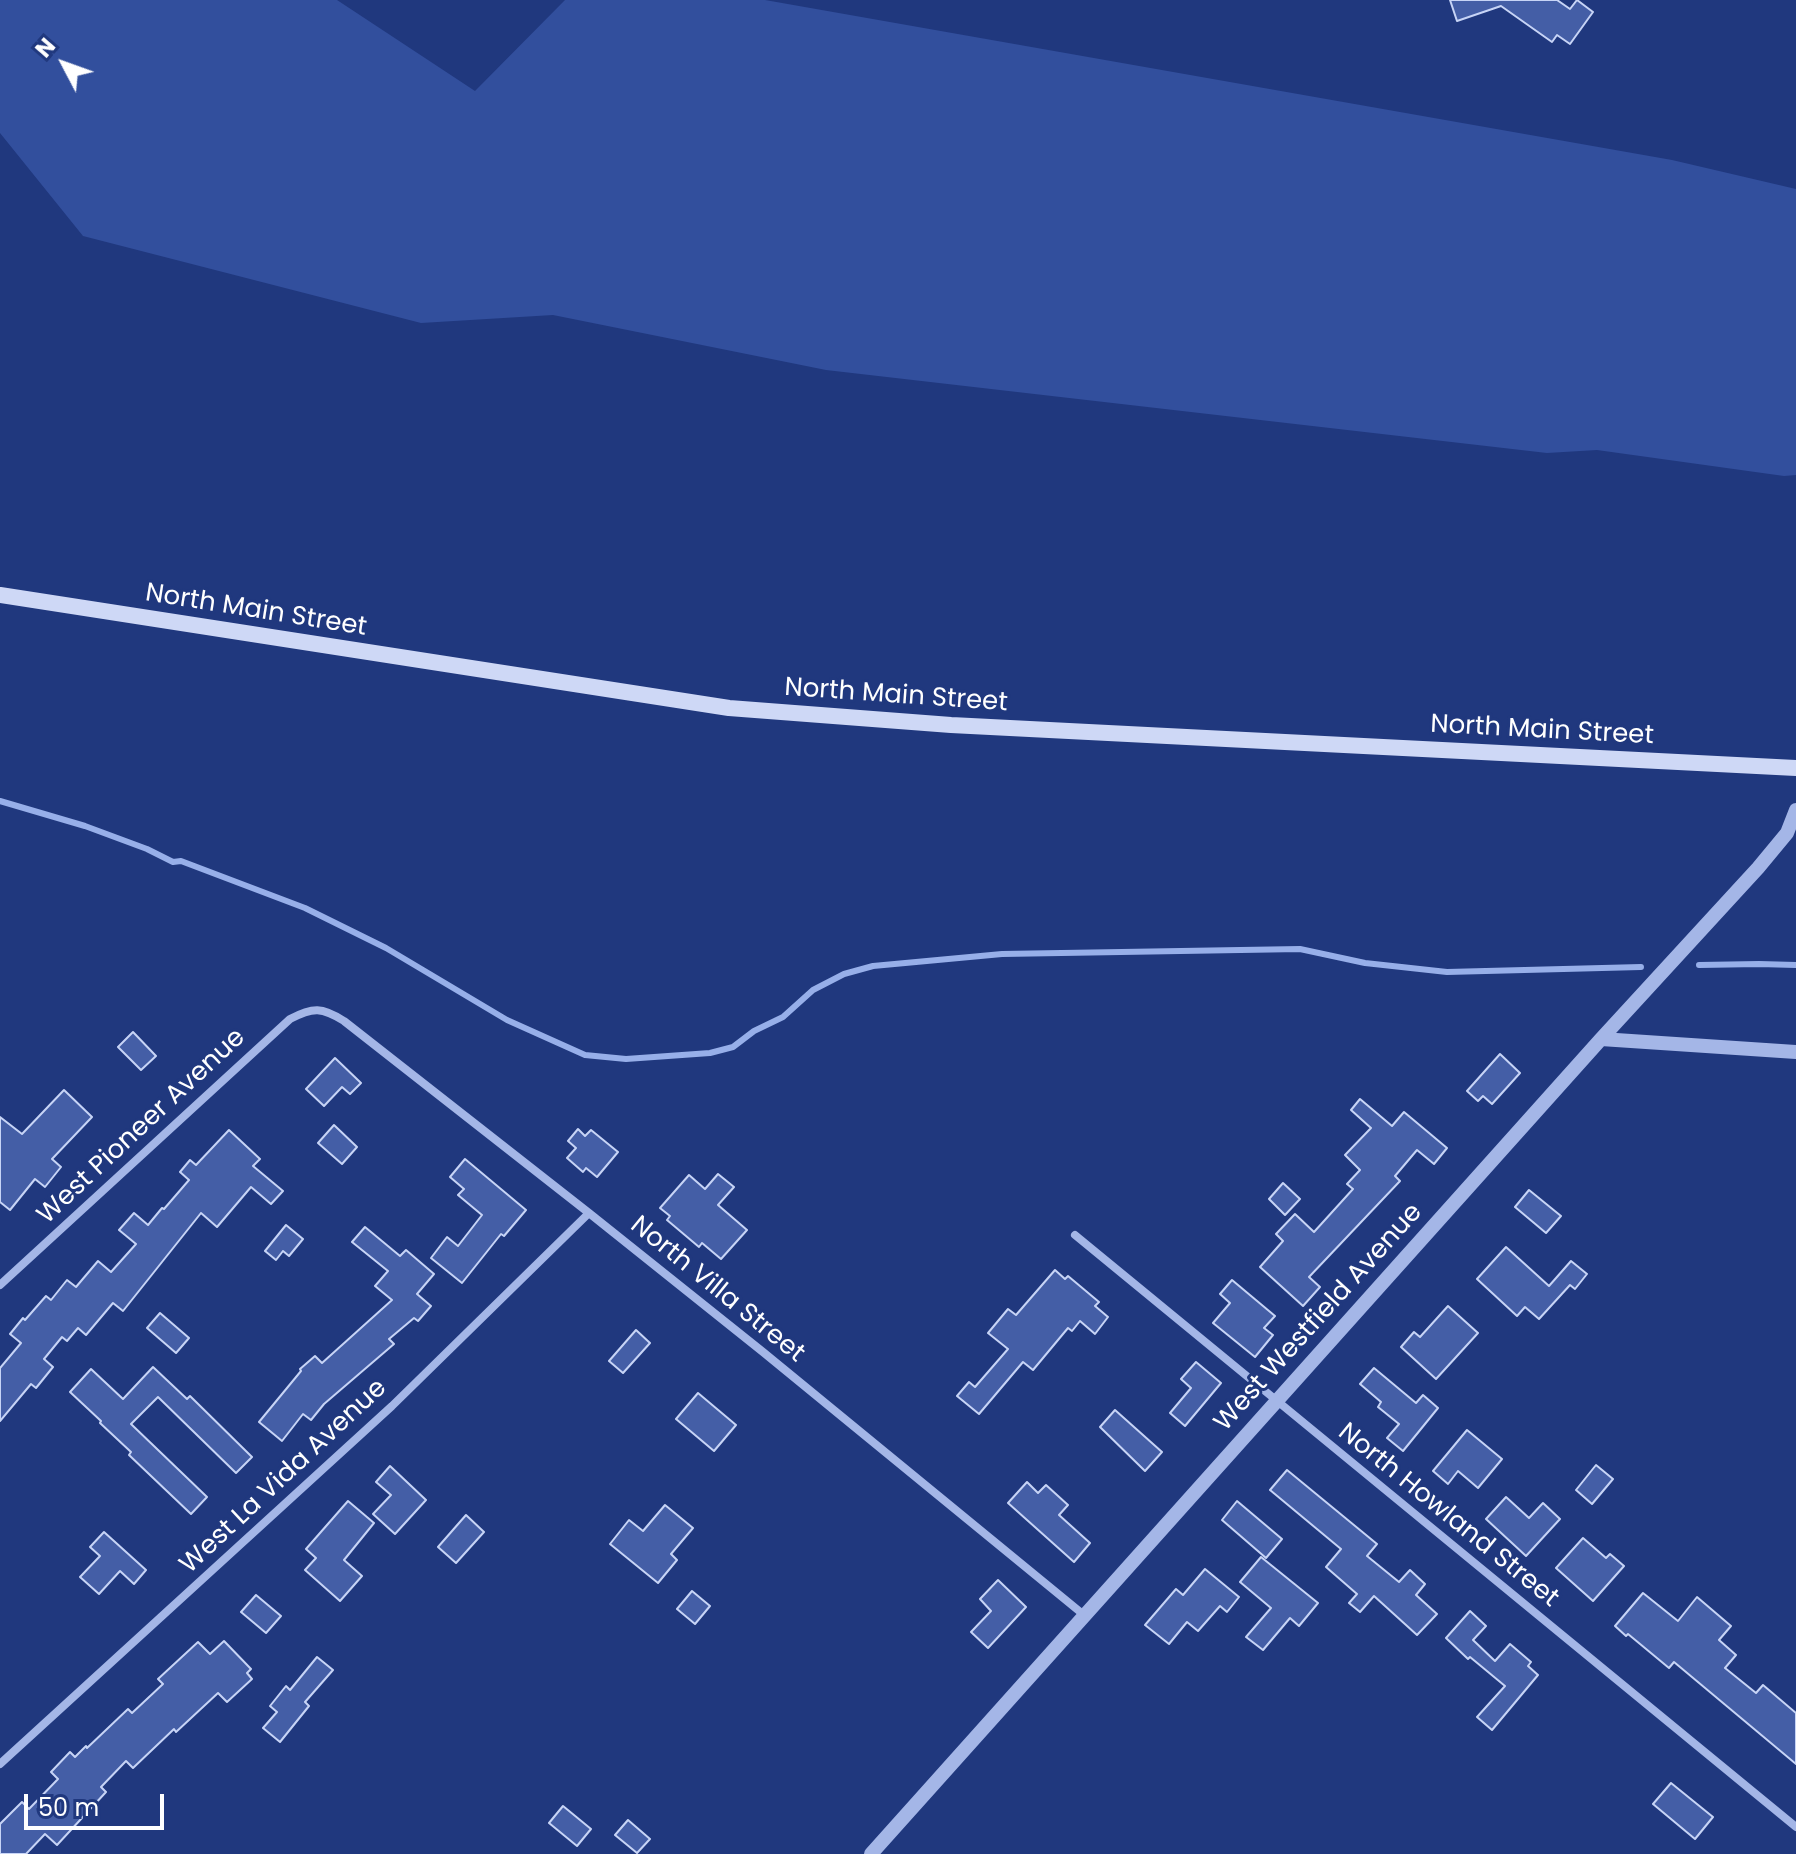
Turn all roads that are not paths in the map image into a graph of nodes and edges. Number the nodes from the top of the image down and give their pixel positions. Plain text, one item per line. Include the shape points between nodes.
1 (0, 595) edge
2 (1796, 768) edge
3 (1796, 810) edge
4 (317, 1009) joint
5 (1601, 1039) junction
6 (1796, 1052) edge
7 (589, 1213) junction
8 (1075, 1235) dead end
9 (0, 1285) edge
10 (1277, 1401) junction
11 (1084, 1615) junction
12 (0, 1764) edge
13 (1796, 1827) edge
14 (871, 1854) edge

1 - 2 main road, North Main Street via 729,708 951,725
3 - 5 street, West Westfield Avenue via 1787,833 1758,868
4 - 7 street, North Villa Street via 344,1021
4 - 9 street, West Pioneer Avenue via 290,1019
5 - 6 street
5 - 10 street, West Westfield Avenue
7 - 11 street, North Villa Street
7 - 12 street, West La Vida Avenue via 392,1406
8 - 10 street, North Howland Street
10 - 11 street, West Westfield Avenue
10 - 13 street, North Howland Street
11 - 14 street, West Westfield Avenue

